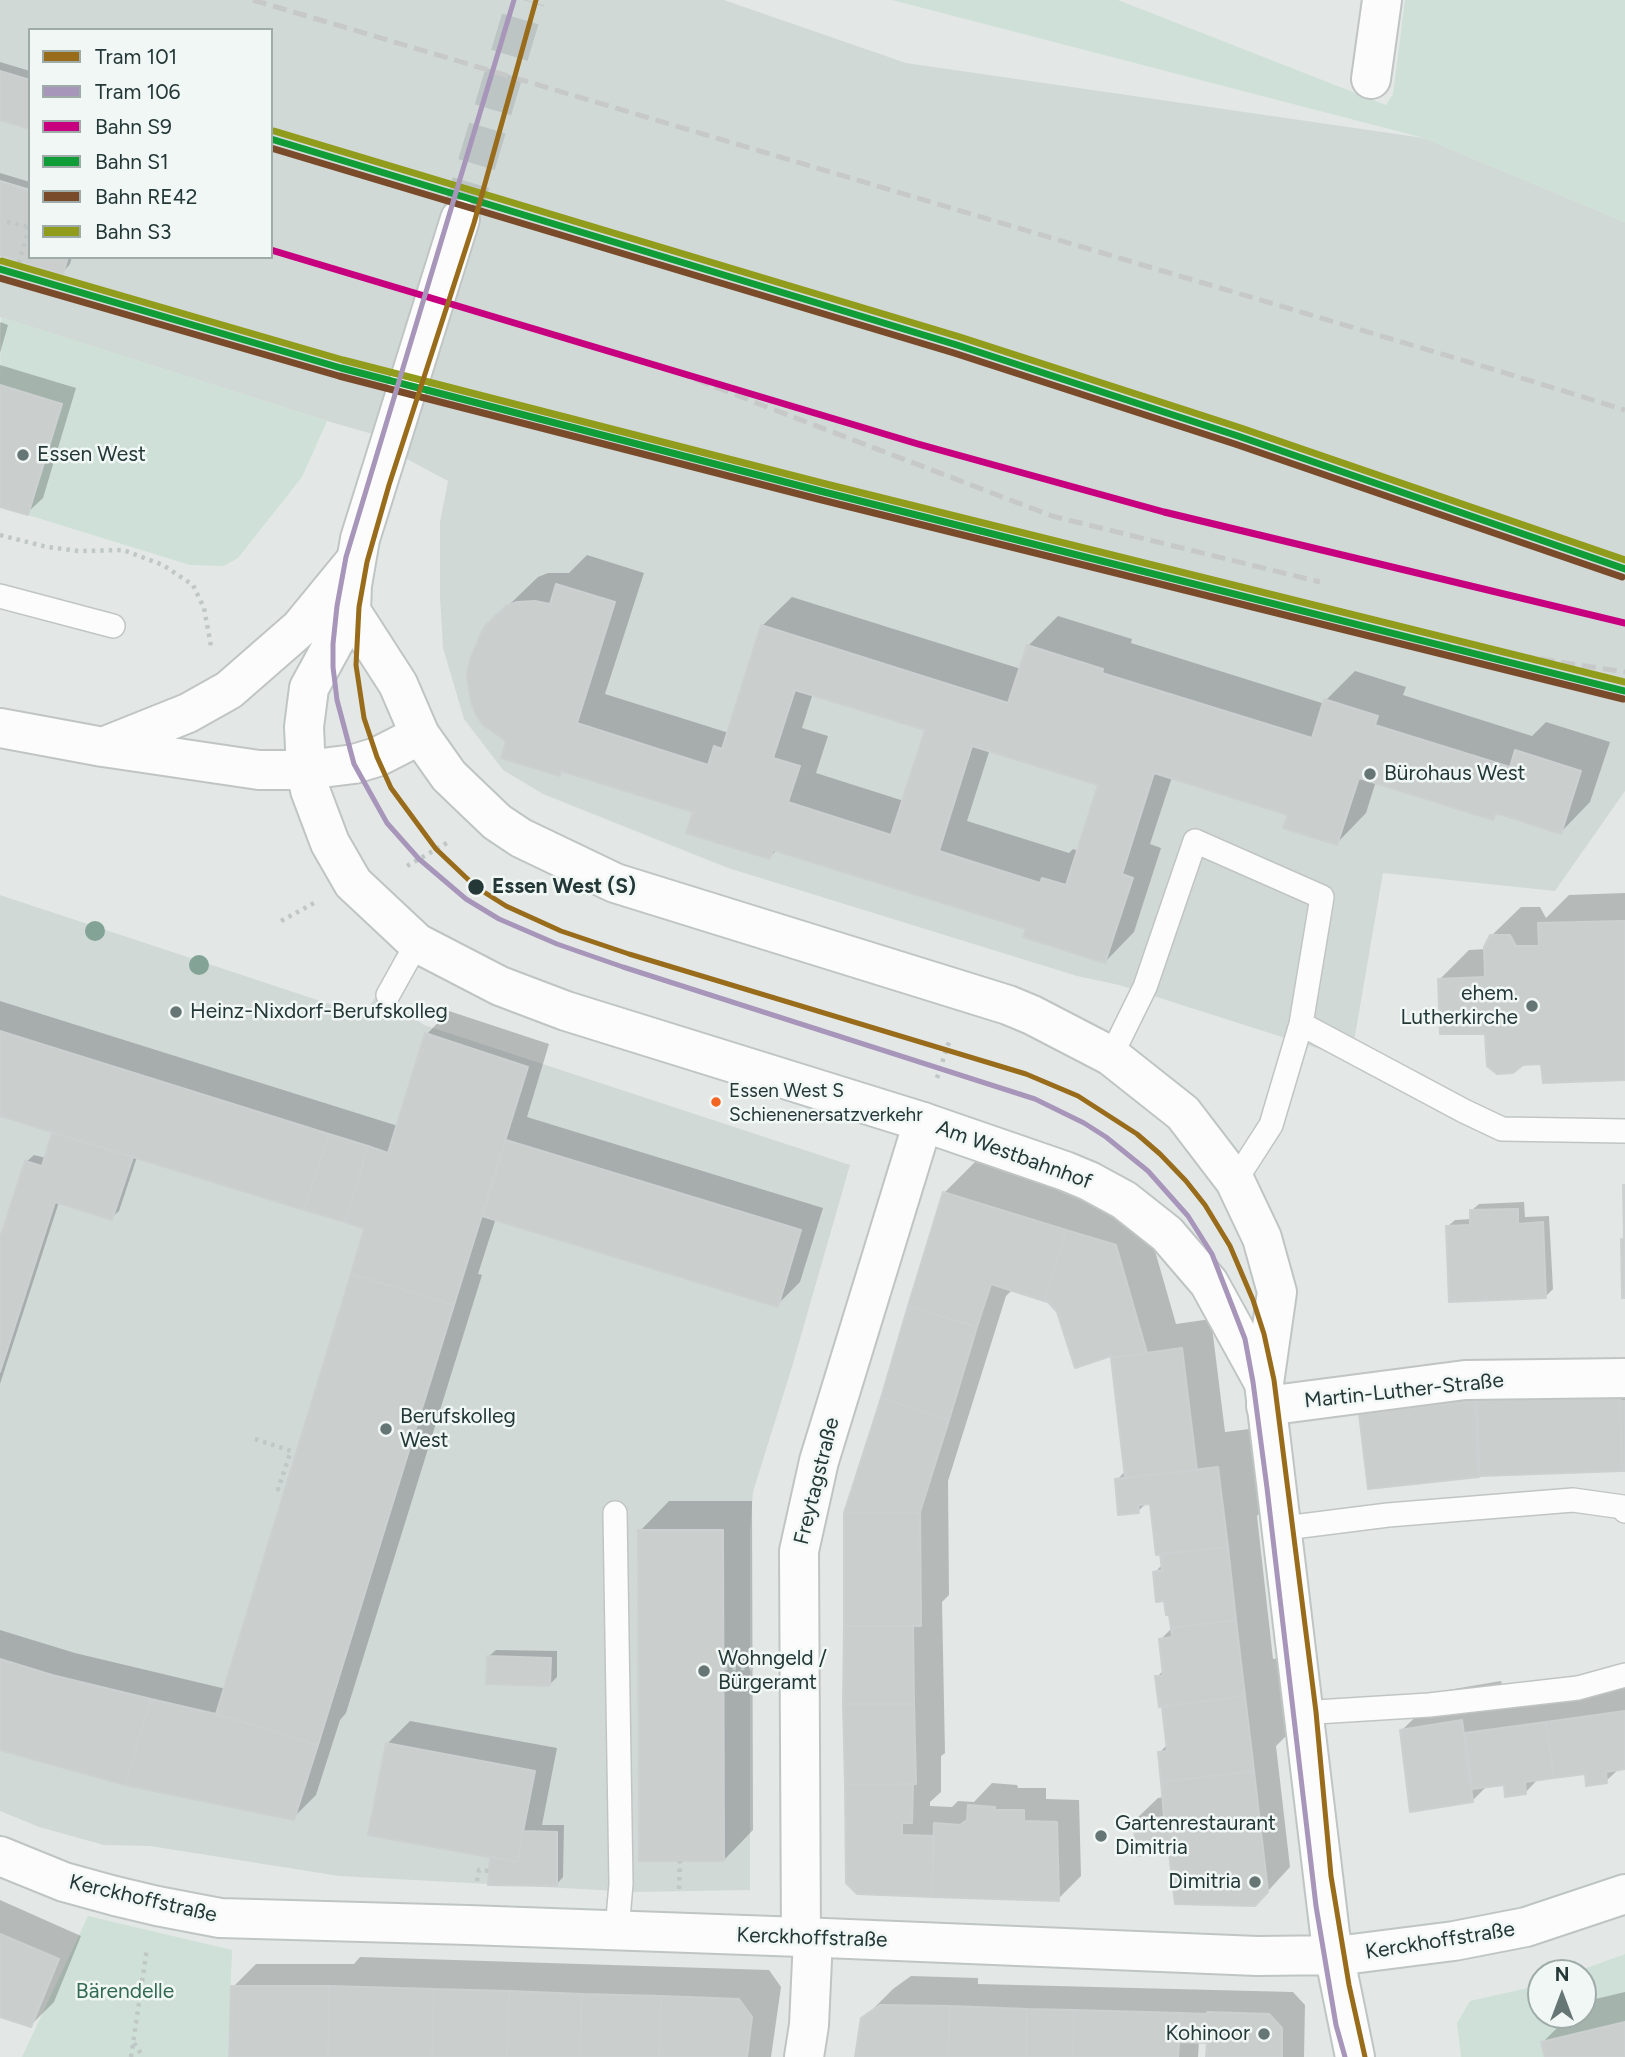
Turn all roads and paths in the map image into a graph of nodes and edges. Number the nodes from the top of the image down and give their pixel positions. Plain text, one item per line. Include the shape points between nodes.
1 (1382, 0) edge
2 (1371, 79) dead end
3 (460, 219) tunnel mouth
4 (7, 222) dead end
5 (28, 225) edge
6 (28, 229) edge
7 (19, 262) dead end
8 (0, 535) edge
9 (355, 561) junction
10 (0, 597) edge
11 (351, 611) junction
12 (113, 626) dead end
13 (212, 655) dead end
14 (0, 728) edge
15 (420, 735) junction
16 (103, 747) junction
17 (306, 770) junction
18 (447, 842) dead end
19 (407, 866) dead end
20 (323, 898) dead end
21 (281, 921) dead end
22 (417, 943) junction
23 (388, 995) dead end
24 (1301, 1024) junction
25 (950, 1039) dead end
26 (1111, 1056) junction
27 (937, 1078) dead end
28 (923, 1122) junction
29 (1625, 1130) edge
30 (1235, 1181) junction
31 (1625, 1378) edge
32 (1265, 1394) junction
33 (256, 1438) dead end
34 (285, 1491) dead end
35 (1625, 1511) edge
36 (615, 1513) dead end
37 (1281, 1526) junction
38 (1625, 1675) edge
39 (1304, 1715) junction
40 (0, 1857) edge
41 (1625, 1894) edge
42 (157, 1906) junction
43 (617, 1930) junction
44 (807, 1937) junction
45 (1334, 1956) junction
46 (133, 2042) junction
47 (131, 2057) edge
48 (143, 2057) edge
49 (804, 2057) edge
50 (1356, 2057) edge

1 - 2 street
3 - 9 street
4 - 5 path
6 - 7 path
8 - 13 path via 68,550 123,550 163,565 193,585 204,608
9 - 11 street
9 - 16 street via 300,628 229,690 188,713
10 - 12 lane
11 - 15 street via 398,684
11 - 17 street, Am Westbahnhof via 309,688 304,727
14 - 16 street
15 - 17 street via 377,757
15 - 26 street via 449,776 497,822 615,883 1008,1005
16 - 17 street via 259,771
17 - 22 street, Am Westbahnhof via 324,831 353,883
18 - 19 path
20 - 21 path
22 - 23 lane
22 - 28 street, Am Westbahnhof via 500,986 566,1011
24 - 26 lane via 1322,897 1195,841 1145,987
24 - 29 lane via 1502,1129
24 - 30 lane via 1271,1125
25 - 27 path
26 - 30 street via 1183,1113
28 - 32 street, Am Westbahnhof via 1089,1181 1147,1217 1209,1283
28 - 44 street, Freytagstraße via 819,1461 799,1552
30 - 32 street via 1262,1238 1277,1292
31 - 32 street, Martin-Luther-Straße via 1465,1380
32 - 37 street
33 - 34 path via 292,1451 278,1489
35 - 37 lane via 1573,1500
36 - 43 lane via 621,1884
37 - 39 street
38 - 39 lane via 1578,1688
39 - 45 street
40 - 42 street, Kerckhoffstraße via 64,1881
41 - 45 street, Kerckhoffstraße via 1526,1927
42 - 43 street, Kerckhoffstraße via 220,1918
42 - 46 path
43 - 44 street, Kerckhoffstraße
44 - 45 street, Kerckhoffstraße
44 - 49 street, Freytagstraße via 809,2025
45 - 50 street
46 - 47 path
46 - 48 path

